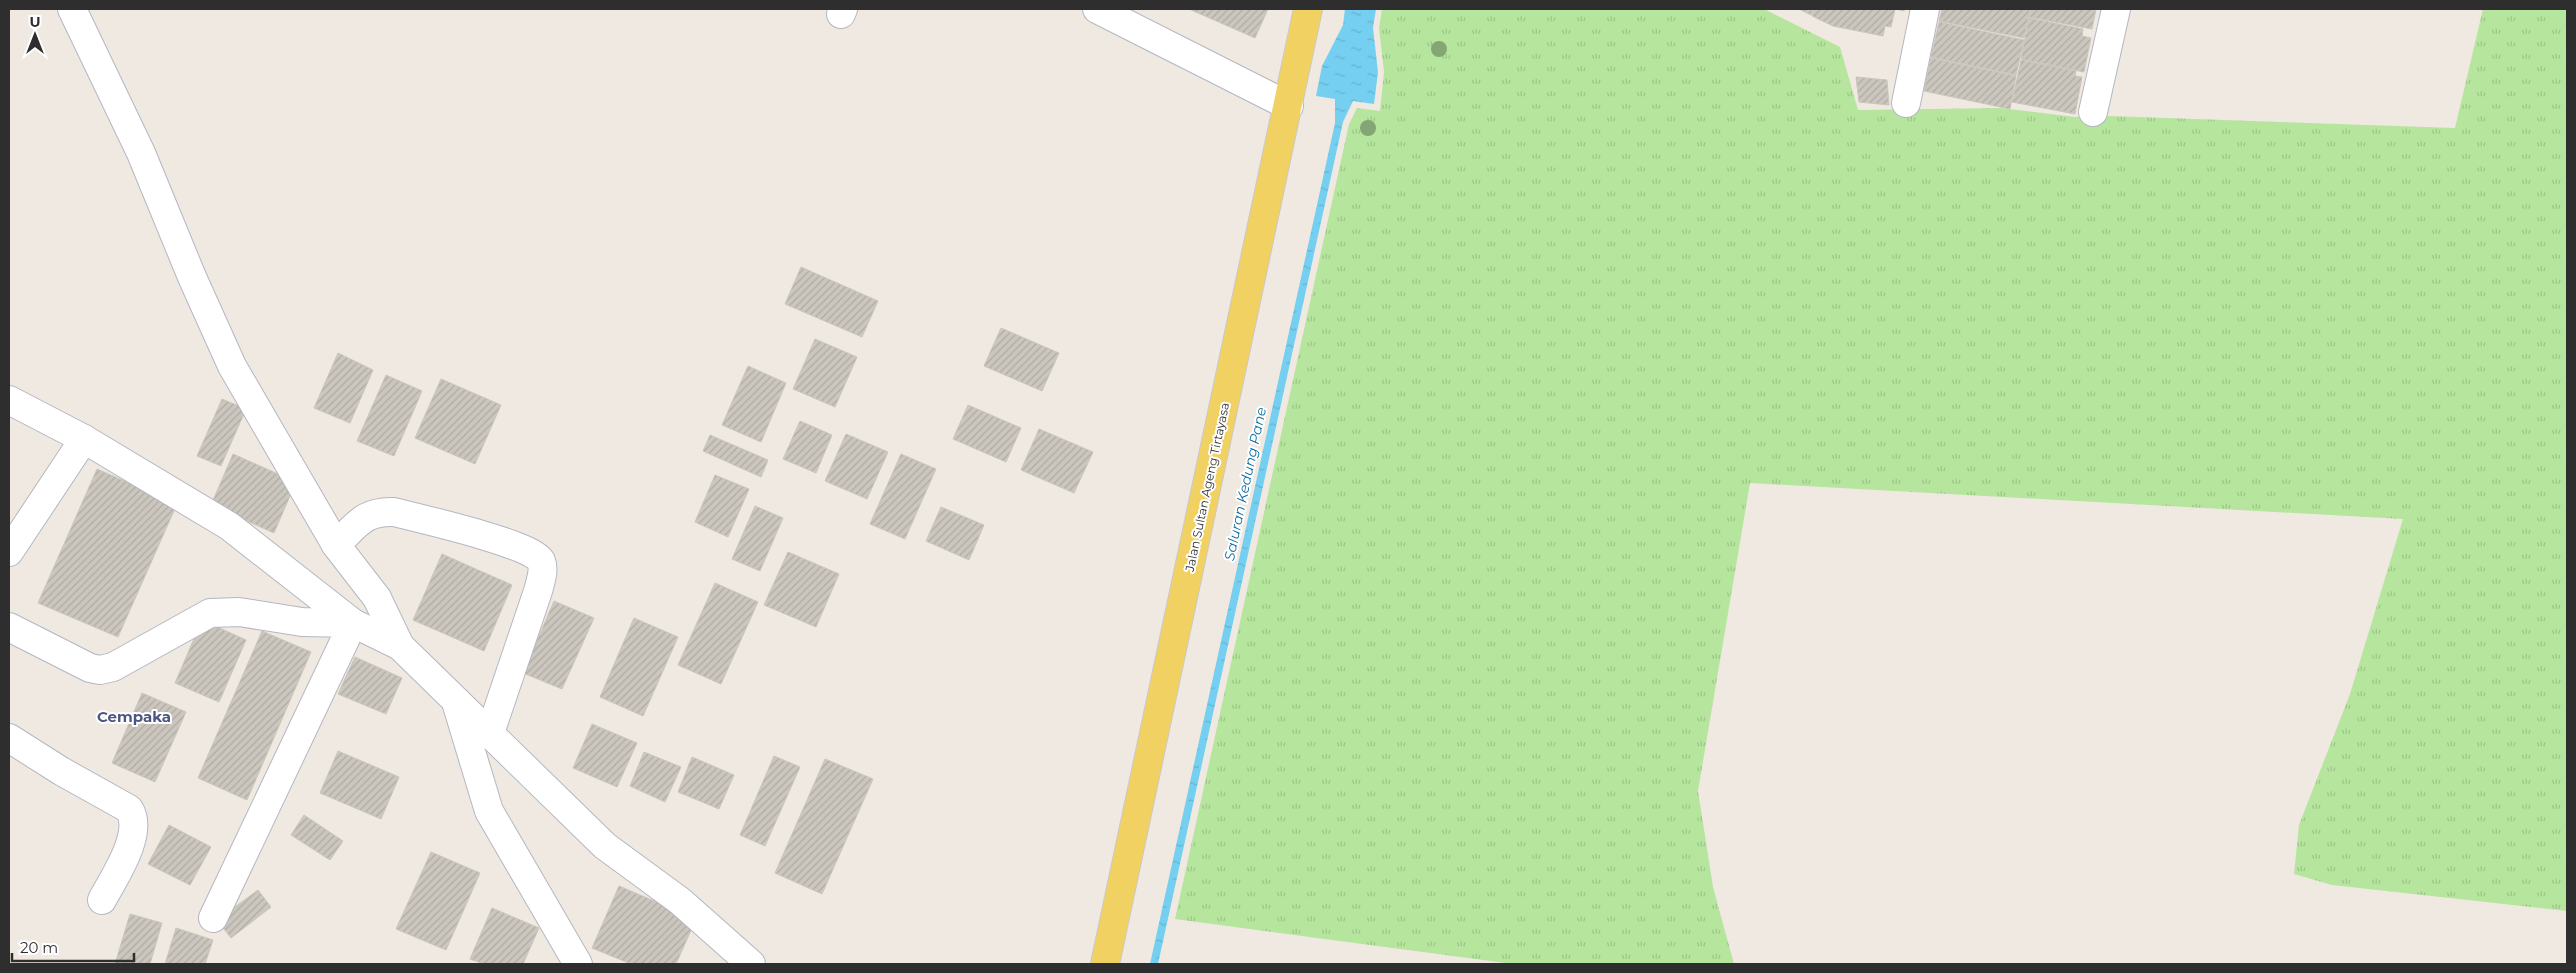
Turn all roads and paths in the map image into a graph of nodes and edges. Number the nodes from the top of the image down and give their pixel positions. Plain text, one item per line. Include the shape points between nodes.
1 (72, 9) edge
2 (1097, 9) edge
3 (1308, 9) edge
4 (1925, 9) edge
5 (2116, 9) edge
6 (1906, 103) dead end
7 (1289, 106) junction
8 (2093, 112) dead end
9 (9, 400) edge
10 (84, 439) junction
11 (336, 545) junction
12 (9, 552) edge
13 (353, 623) junction
14 (9, 627) edge
15 (400, 646) junction
16 (456, 700) junction
17 (490, 733) junction
18 (9, 738) edge
19 (102, 900) dead end
20 (213, 918) dead end
21 (578, 964) edge
22 (752, 964) edge
23 (1105, 964) edge

1 - 11 street via 141,153 232,366
2 - 7 street
3 - 7 main road, Jalan Sultan Ageng Tirtayasa
4 - 6 street
5 - 8 street
7 - 23 main road, Jalan Sultan Ageng Tirtayasa
9 - 10 street
10 - 12 street
10 - 13 street via 229,526
11 - 15 street via 378,598
11 - 17 street via 361,520 376,512 394,512 501,541 534,554 542,562 538,591
13 - 14 street via 302,622 239,612 210,613 112,667 100,670
13 - 15 street
13 - 20 street
15 - 16 street
16 - 17 street
16 - 21 street via 489,811
17 - 22 street via 605,846 680,901
18 - 19 street via 132,813 134,829 126,854

